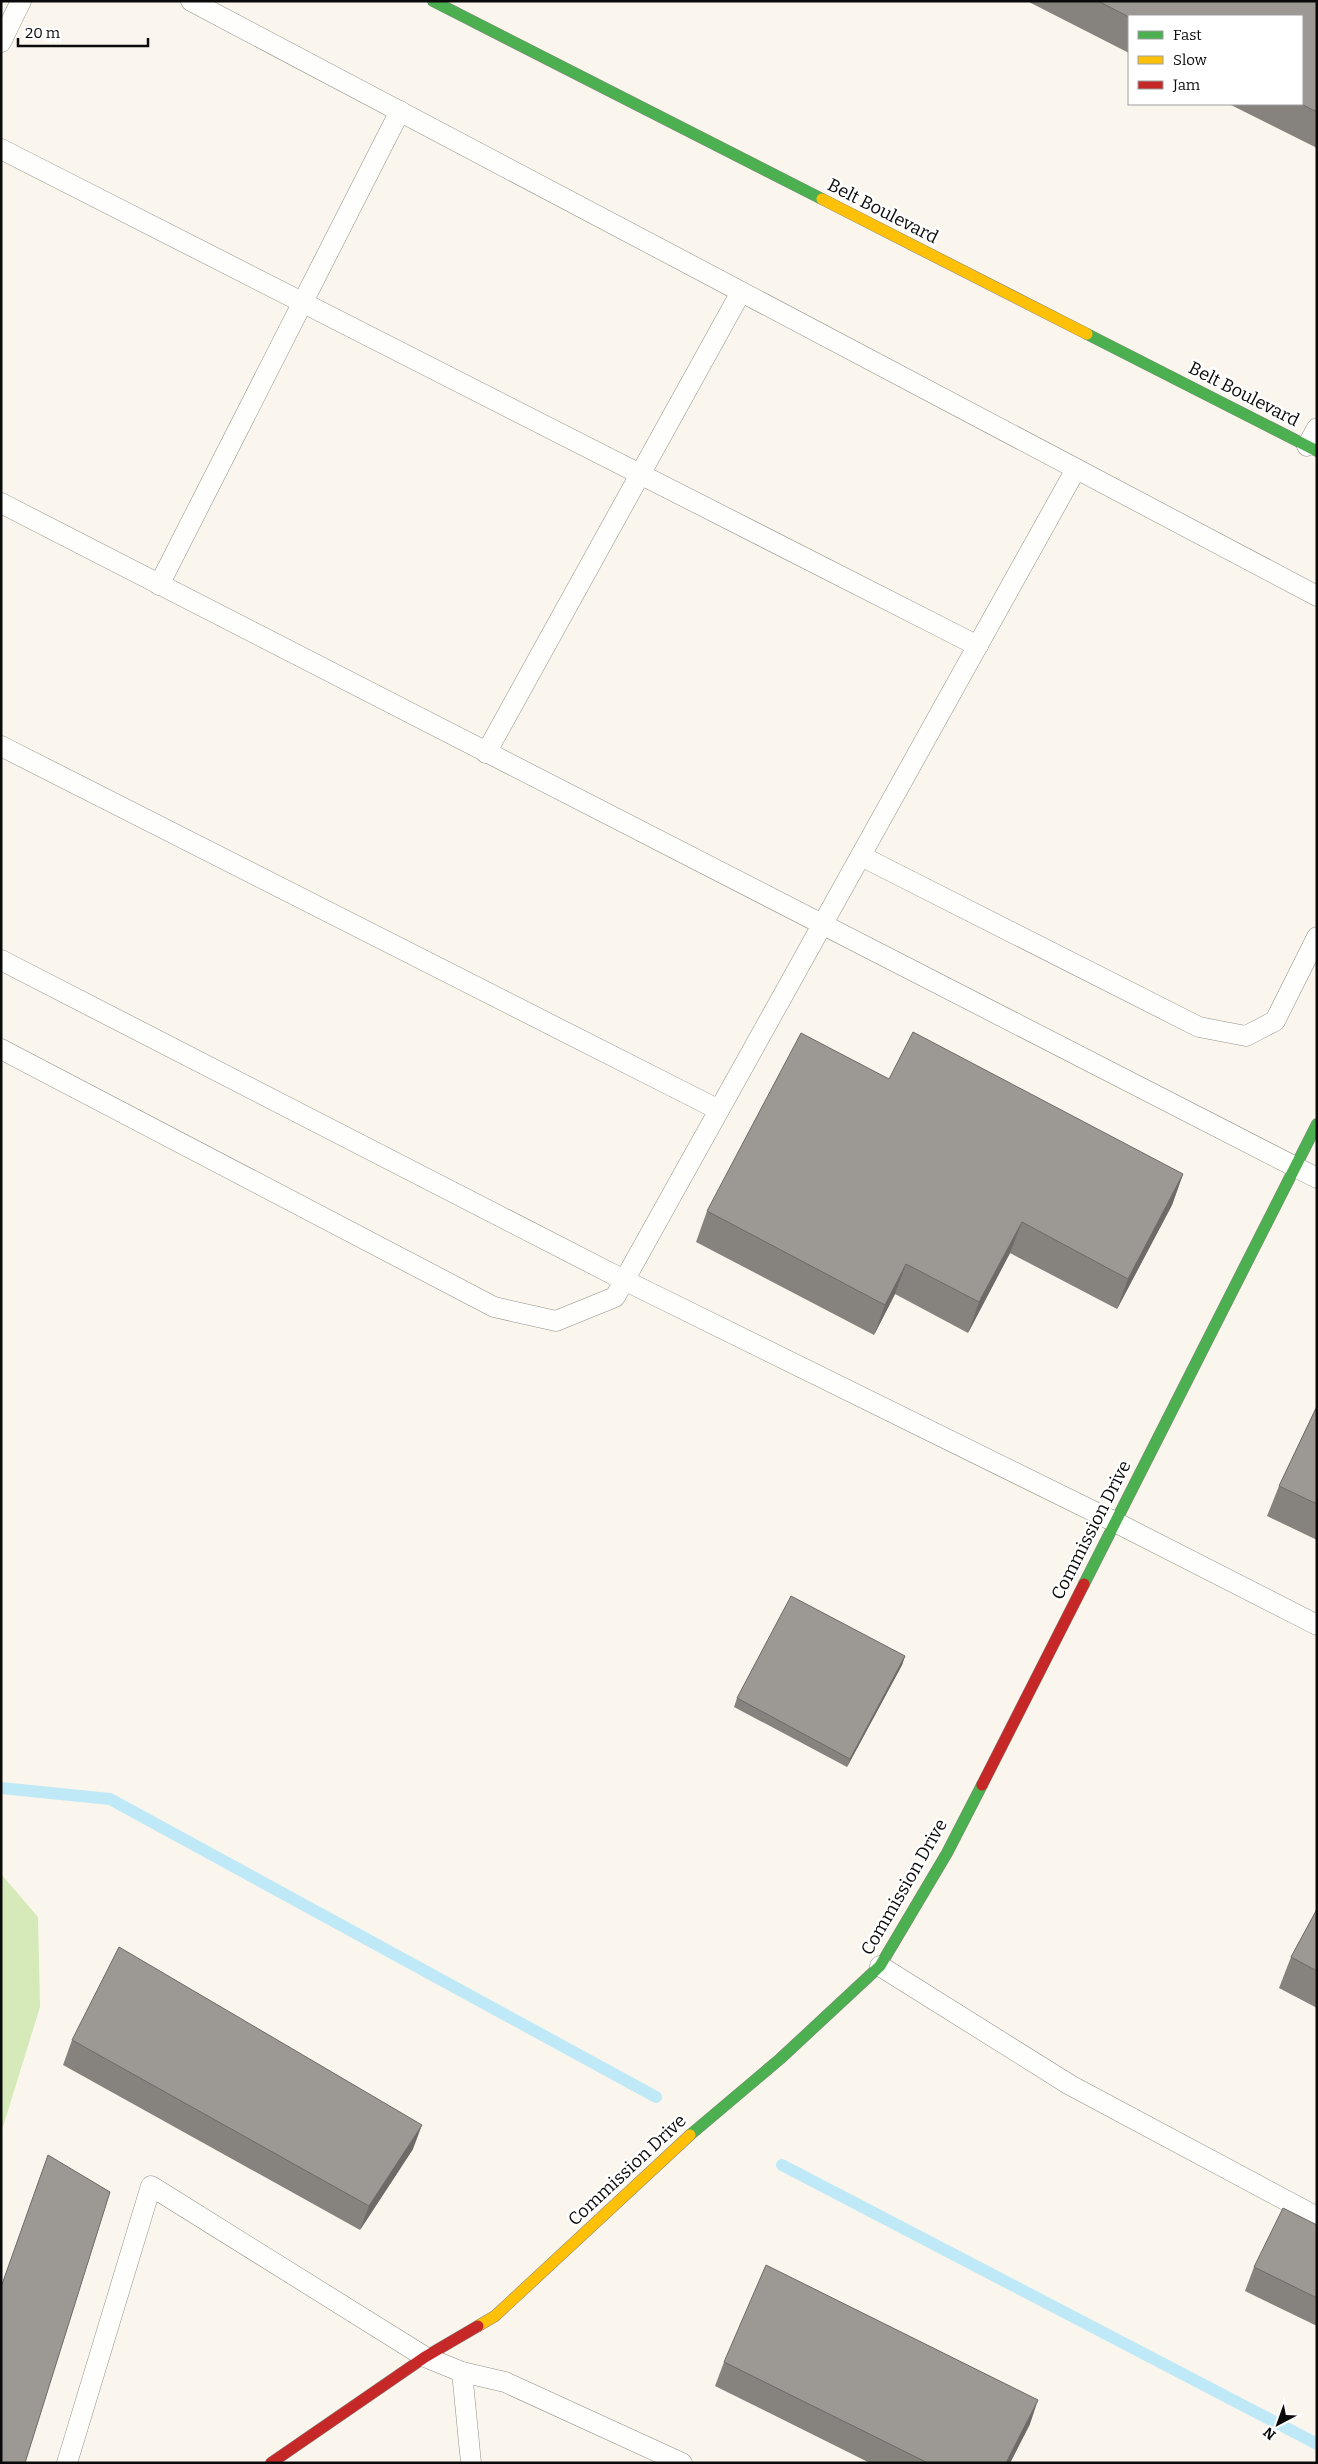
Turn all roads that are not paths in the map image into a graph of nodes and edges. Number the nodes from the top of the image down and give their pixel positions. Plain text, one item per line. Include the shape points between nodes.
1 (21, 1) edge
2 (191, 1) edge
3 (433, 1) edge
4 (1, 42) edge
5 (400, 112) junction
6 (1, 149) edge
7 (741, 292) junction
8 (303, 302) junction
9 (1317, 428) edge
10 (1312, 449) edge
11 (1076, 469) junction
12 (640, 474) junction
13 (1, 503) edge
14 (159, 585) junction
15 (1317, 596) edge
16 (978, 646) junction
17 (1, 746) edge
18 (486, 752) junction
19 (861, 856) junction
20 (822, 926) junction
21 (1317, 936) edge
22 (1, 960) edge
23 (1, 1048) edge
24 (719, 1110) junction
25 (1317, 1124) edge
26 (1295, 1166) junction
27 (1317, 1178) edge
28 (624, 1280) junction
29 (1115, 1522) junction
30 (1317, 1625) edge
31 (880, 1966) junction
32 (1317, 2217) edge
33 (425, 2357) junction
34 (462, 2372) junction
35 (67, 2463) edge
36 (271, 2463) edge
37 (471, 2463) edge
38 (682, 2463) edge

1 - 4 lane
2 - 5 lane
3 - 10 street, Belt Boulevard
5 - 7 lane
5 - 8 lane
6 - 8 lane
7 - 11 lane
7 - 12 lane
8 - 12 lane
8 - 14 lane
9 - 10 lane
11 - 15 lane
11 - 16 lane
12 - 16 lane
12 - 18 lane
13 - 14 lane
14 - 18 lane
16 - 19 lane
17 - 24 lane
18 - 20 lane
19 - 20 lane
19 - 21 lane via 1199,1027 1246,1036 1274,1020
20 - 24 lane
20 - 26 lane
22 - 28 lane
23 - 28 lane via 494,1308 556,1321 615,1297
24 - 28 lane
25 - 26 street, Commission Drive
26 - 27 lane
26 - 29 street, Commission Drive
28 - 29 lane
29 - 30 lane
29 - 31 street, Commission Drive via 947,1853
31 - 32 lane via 1070,2085
31 - 33 street, Commission Drive via 780,2059 698,2128 495,2316
33 - 34 lane
33 - 35 lane via 151,2186
33 - 36 street, Commission Drive
34 - 37 lane
34 - 38 lane via 505,2382

